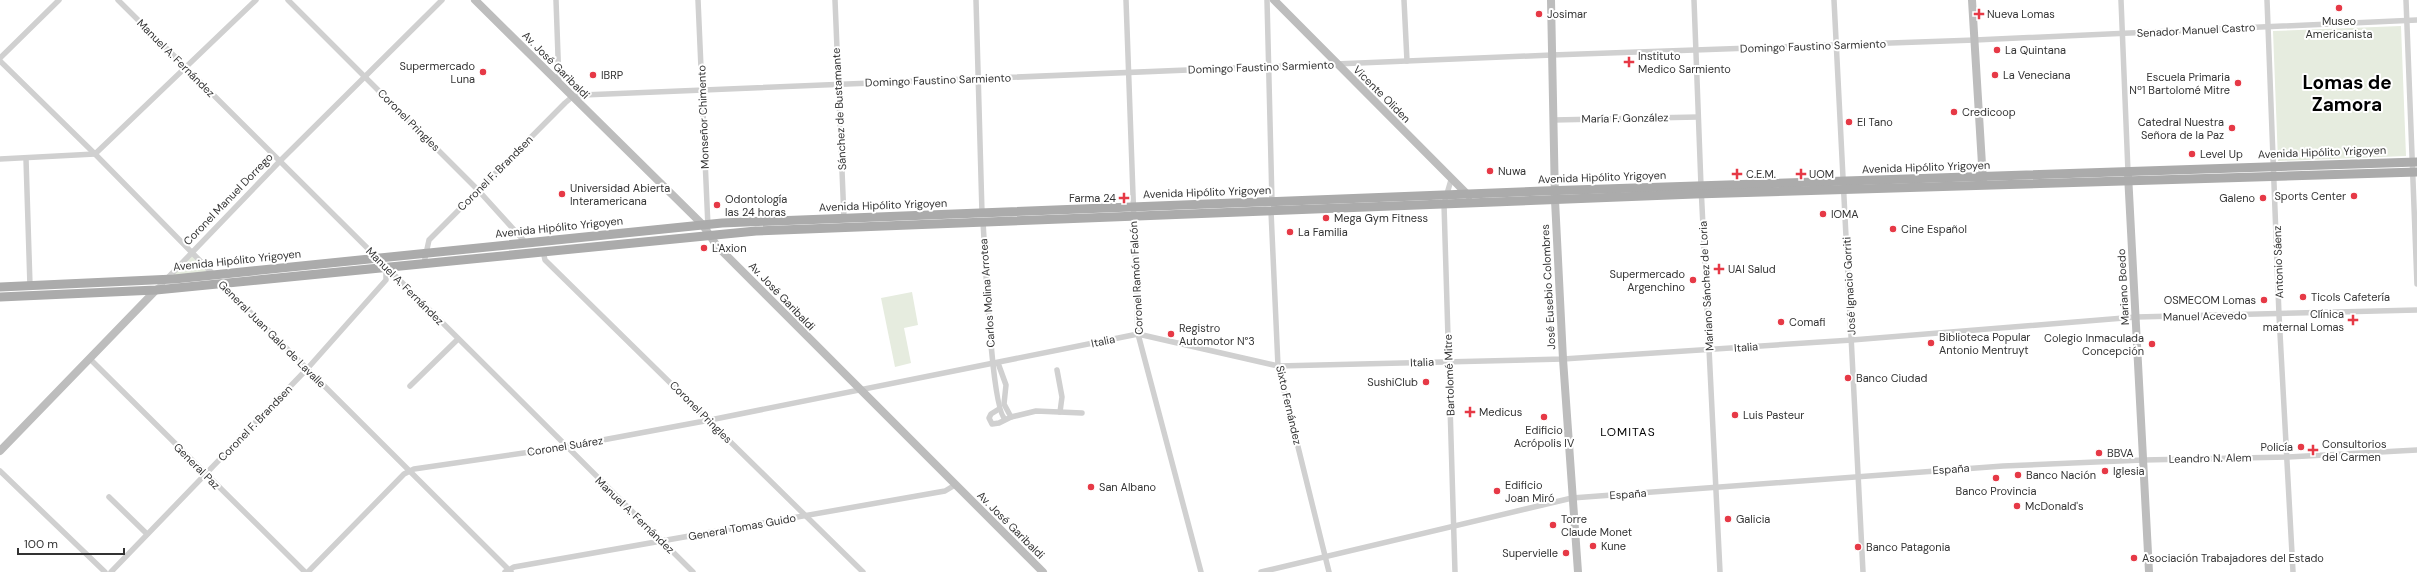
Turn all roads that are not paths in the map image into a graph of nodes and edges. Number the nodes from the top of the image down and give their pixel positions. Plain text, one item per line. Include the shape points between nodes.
1 (59, 0) edge
2 (118, 0) edge
3 (256, 0) edge
4 (288, 0) edge
5 (442, 0) edge
6 (475, 0) edge
7 (556, 0) edge
8 (698, 0) edge
9 (835, 0) edge
10 (976, 0) edge
11 (1126, 0) edge
12 (1268, 0) edge
13 (1274, 0) edge
14 (1404, 0) edge
15 (1551, 0) edge
16 (1694, 0) edge
17 (1834, 0) edge
18 (1972, 0) edge
19 (2121, 0) edge
20 (2267, 0) edge
21 (2406, 0) edge
22 (2406, 20) junction
23 (2417, 20) edge
24 (2268, 26) junction
25 (2122, 34) junction
26 (1975, 40) junction
27 (1836, 46) junction
28 (1696, 51) junction
29 (1552, 55) junction
30 (0, 60) edge
31 (1407, 61) junction
32 (1337, 64) junction
33 (1269, 66) junction
34 (186, 68) junction
35 (1128, 72) junction
36 (365, 76) junction
37 (978, 78) junction
38 (559, 84) junction
39 (838, 84) junction
40 (702, 89) junction
41 (572, 97) junction
42 (1698, 117) junction
43 (1553, 120) junction
44 (95, 154) junction
45 (26, 158) junction
46 (0, 159) edge
47 (280, 161) junction
48 (2415, 162) edge
49 (2275, 170) junction
50 (2415, 172) edge
51 (2128, 176) junction
52 (1451, 180) junction
53 (1983, 182) junction
54 (1843, 186) junction
55 (478, 190) junction
56 (1701, 190) junction
57 (1468, 195) junction
58 (1555, 195) junction
59 (1445, 200) junction
60 (1475, 203) junction
61 (1271, 206) junction
62 (1132, 207) junction
63 (982, 217) junction
64 (1132, 217) junction
65 (844, 219) junction
66 (705, 224) junction
67 (710, 234) junction
68 (526, 243) junction
69 (543, 251) junction
70 (192, 252) junction
71 (425, 252) junction
72 (376, 257) junction
73 (424, 263) junction
74 (386, 267) junction
75 (213, 274) junction
76 (165, 280) junction
77 (221, 283) junction
78 (2417, 284) edge
79 (30, 286) junction
80 (0, 287) edge
81 (156, 290) junction
82 (0, 296) edge
83 (2417, 310) edge
84 (2279, 315) junction
85 (2136, 317) junction
86 (1993, 329) joint
87 (1138, 334) junction
88 (458, 339) junction
89 (1852, 340) junction
90 (1709, 349) junction
91 (90, 359) junction
92 (1563, 359) junction
93 (1449, 362) junction
94 (995, 363) junction
95 (1278, 366) junction
96 (307, 369) junction
97 (1057, 370) dead end
98 (410, 386) dead end
99 (860, 391) junction
100 (999, 409) junction
101 (1060, 412) junction
102 (1082, 413) dead end
103 (1011, 417) junction
104 (1005, 419) junction
105 (710, 420) junction
106 (566, 447) junction
107 (2417, 450) edge
108 (0, 451) edge
109 (2288, 457) junction
110 (2143, 460) junction
111 (2003, 466) joint
112 (0, 471) edge
113 (409, 471) junction
114 (206, 474) junction
115 (1859, 476) junction
116 (956, 485) junction
117 (1716, 488) junction
118 (110, 497) dead end
119 (1572, 498) junction
120 (805, 516) junction
121 (1454, 526) junction
122 (147, 534) junction
123 (662, 541) junction
124 (1325, 558) junction
125 (508, 571) edge
126 (105, 572) edge
127 (111, 572) edge
128 (305, 572) edge
129 (308, 572) edge
130 (694, 572) edge
131 (863, 572) edge
132 (1043, 572) edge
133 (1201, 572) edge
134 (1261, 572) edge
135 (1329, 572) edge
136 (1455, 572) edge
137 (1578, 572) edge
138 (1720, 572) edge
139 (1863, 572) edge
140 (2149, 572) edge
141 (2293, 572) edge

1 - 30 street
2 - 34 street, Manuel A. Fernández
3 - 34 street
4 - 36 street, Coronel Pringles
5 - 36 street, Coronel Manuel Dorrego
6 - 38 street, Av. José Garibaldi
7 - 38 street
8 - 40 street, Monseñor Chimento
9 - 39 street, Sánchez de Bustamante
10 - 37 street, Carlos Molina Arrotea
11 - 35 street, Coronel Ramón Falcón
12 - 33 street, Sixto Fernández
13 - 32 street, Vicente Oliden
14 - 31 street
15 - 29 street, José Eusebio Colombres
16 - 28 street, Mariano Sánchez de Loria
17 - 27 street, José Ignacio Gorriti
18 - 26 street
19 - 25 street, Mariano Boedo
20 - 24 street, Antonio Sáenz
21 - 22 street
22 - 23 street, Senador Manuel Castro
22 - 24 street, Senador Manuel Castro
22 - 48 street
24 - 25 street, Senador Manuel Castro
24 - 49 street, Antonio Sáenz
25 - 26 street, Senador Manuel Castro
25 - 51 street, Mariano Boedo
26 - 27 street, Domingo Faustino Sarmiento
26 - 53 street
27 - 28 street, Domingo Faustino Sarmiento
27 - 54 street, José Ignacio Gorriti
28 - 29 street, Domingo Faustino Sarmiento
28 - 42 street, Mariano Sánchez de Loria
29 - 31 street, Domingo Faustino Sarmiento
29 - 43 street, José Eusebio Colombres
30 - 44 street, General Juan Galo de Lavalle
31 - 32 street, Domingo Faustino Sarmiento
32 - 33 street, Domingo Faustino Sarmiento
32 - 52 street, Vicente Oliden
33 - 35 street, Domingo Faustino Sarmiento
33 - 61 street, Sixto Fernández
34 - 44 street
34 - 47 street, Manuel A. Fernández
35 - 37 street, Domingo Faustino Sarmiento
35 - 62 street, Coronel Ramón Falcón
36 - 47 street, Coronel Manuel Dorrego
36 - 55 street, Coronel Pringles
37 - 39 street, Domingo Faustino Sarmiento
37 - 63 street, Carlos Molina Arrotea
38 - 41 street, Av. José Garibaldi
39 - 40 street, Domingo Faustino Sarmiento
39 - 65 street, Sánchez de Bustamante
40 - 41 street, Domingo Faustino Sarmiento
40 - 66 street, Monseñor Chimento
41 - 55 street, Coronel F. Brandsen
41 - 66 street, Av. José Garibaldi
42 - 43 street, María F. González
42 - 56 street, Mariano Sánchez de Loria
43 - 58 street, José Eusebio Colombres
44 - 45 street
44 - 70 street, General Juan Galo de Lavalle
45 - 46 street
45 - 79 street
47 - 70 street, Coronel Manuel Dorrego
47 - 72 street, Manuel A. Fernández
48 - 49 main road, Avenida Hipólito Yrigoyen
48 - 50 street
49 - 50 main road, Avenida Hipólito Yrigoyen
49 - 51 main road, Avenida Hipólito Yrigoyen
49 - 84 street, Antonio Sáenz
50 - 78 street
51 - 53 main road, Avenida Hipólito Yrigoyen
51 - 85 street, Mariano Boedo
52 - 57 street, Vicente Oliden
52 - 59 street, Bartolomé Mitre
53 - 54 main road, Avenida Hipólito Yrigoyen
54 - 56 main road, Avenida Hipólito Yrigoyen
54 - 89 street, José Ignacio Gorriti
55 - 68 street, Coronel Pringles
55 - 71 street, Coronel F. Brandsen via 429,240
56 - 58 main road, Avenida Hipólito Yrigoyen
56 - 90 street, Mariano Sánchez de Loria
57 - 58 main road, Avenida Hipólito Yrigoyen
57 - 59 main road, Avenida Hipólito Yrigoyen
57 - 60 street, Vicente Oliden
58 - 60 main road, Avenida Hipólito Yrigoyen
58 - 92 street, José Eusebio Colombres
59 - 60 main road, Avenida Hipólito Yrigoyen
59 - 61 main road, Avenida Hipólito Yrigoyen
59 - 93 street, Bartolomé Mitre
61 - 62 main road, Avenida Hipólito Yrigoyen
61 - 64 main road, Avenida Hipólito Yrigoyen
61 - 95 street, Sixto Fernández
62 - 63 main road, Avenida Hipólito Yrigoyen
62 - 64 street, Coronel Ramón Falcón
63 - 64 main road, Avenida Hipólito Yrigoyen
63 - 65 main road, Avenida Hipólito Yrigoyen
63 - 67 main road, Avenida Hipólito Yrigoyen
63 - 94 street, Carlos Molina Arrotea
64 - 87 street, Coronel Ramón Falcón
65 - 66 main road, Avenida Hipólito Yrigoyen
66 - 67 street, Av. José Garibaldi
66 - 68 main road, Avenida Hipólito Yrigoyen
67 - 69 main road, Avenida Hipólito Yrigoyen
67 - 99 street, Av. José Garibaldi via 717,246
68 - 71 main road, Avenida Hipólito Yrigoyen
69 - 73 main road, Avenida Hipólito Yrigoyen
69 - 105 street, Coronel Pringles via 545,260
70 - 75 street, General Juan Galo de Lavalle
70 - 76 street, Coronel Manuel Dorrego
71 - 72 main road, Avenida Hipólito Yrigoyen
71 - 73 street
72 - 74 street, Manuel A. Fernández
72 - 75 main road, Avenida Hipólito Yrigoyen
73 - 74 main road, Avenida Hipólito Yrigoyen
74 - 77 main road, Avenida Hipólito Yrigoyen
74 - 88 street, Manuel A. Fernández
74 - 96 street, Coronel F. Brandsen via 386,280
75 - 76 main road, Avenida Hipólito Yrigoyen
75 - 77 street, General Juan Galo de Lavalle
76 - 79 main road, Avenida Hipólito Yrigoyen
76 - 81 street, Coronel Manuel Dorrego
77 - 81 main road, Avenida Hipólito Yrigoyen
77 - 96 street, General Juan Galo de Lavalle
79 - 80 main road, Avenida Hipólito Yrigoyen
81 - 82 main road, Avenida Hipólito Yrigoyen
81 - 91 street, Coronel Manuel Dorrego
83 - 84 street, Manuel Acevedo
84 - 85 street, Manuel Acevedo
84 - 109 street, Antonio Sáenz
85 - 86 street, Manuel Acevedo
85 - 110 street, Mariano Boedo
86 - 89 street, Italia
87 - 94 street, Italia
87 - 95 street, Italia
87 - 133 street, Coronel Ramón Falcón
88 - 98 street
88 - 106 street, Manuel A. Fernández
89 - 90 street, Italia
89 - 115 street, José Ignacio Gorriti
90 - 92 street, Italia
90 - 117 street, Mariano Sánchez de Loria
91 - 108 street, Coronel Manuel Dorrego
91 - 114 street, General Paz
92 - 93 street, Italia
92 - 119 street, José Eusebio Colombres
93 - 95 street, Italia
93 - 121 street, Bartolomé Mitre
94 - 99 street, Italia
94 - 100 street
94 - 103 street via 1006,385 1004,404
95 - 124 street, Sixto Fernández
96 - 113 street, General Juan Galo de Lavalle
96 - 114 street, Coronel F. Brandsen
97 - 101 street via 1062,397
99 - 105 street, Coronel Suárez
99 - 116 street, Av. José Garibaldi
100 - 104 street
100 - 104 street via 991,414 990,422 994,424
101 - 102 street
101 - 103 street via 1036,412
103 - 104 street
105 - 106 street, Coronel Suárez
105 - 120 street, Coronel Pringles
106 - 113 street, Coronel Suárez
106 - 123 street, Manuel A. Fernández
107 - 109 street, Leandro N. Alem
109 - 110 street, Leandro N. Alem
109 - 141 street, Antonio Sáenz
110 - 111 street, Leandro N. Alem
110 - 140 street, Mariano Boedo
111 - 115 street, España
112 - 126 street
113 - 125 street, General Juan Galo de Lavalle
113 - 129 street
114 - 122 street, Coronel F. Brandsen
114 - 128 street, General Paz
115 - 117 street, España
115 - 139 street, José Ignacio Gorriti
116 - 120 street, General Tomas Guido via 945,491
116 - 132 street, Av. José Garibaldi
117 - 119 street, España
117 - 138 street, Mariano Sánchez de Loria
118 - 122 street
119 - 121 street, España
119 - 137 street, José Eusebio Colombres
120 - 123 street, General Tomas Guido
120 - 131 street, Coronel Pringles
121 - 124 street, España
121 - 136 street, Bartolomé Mitre
122 - 127 street, Coronel F. Brandsen
123 - 125 street, General Tomas Guido
123 - 130 street, Manuel A. Fernández
124 - 134 street, España
124 - 135 street, Sixto Fernández

